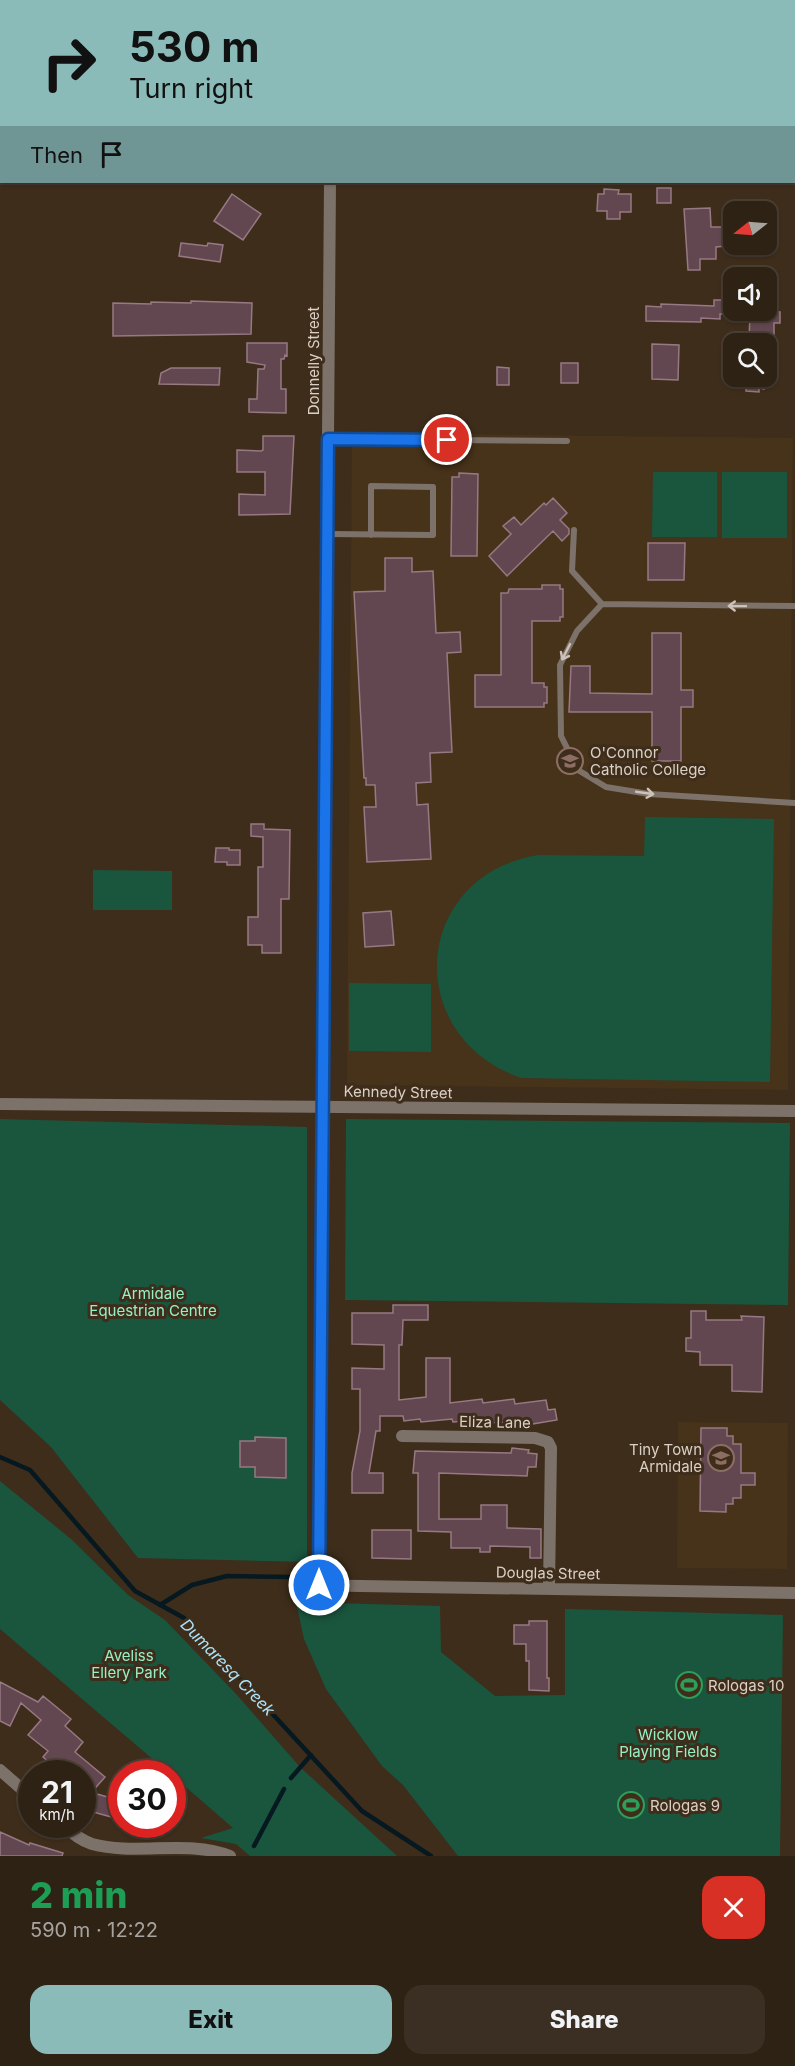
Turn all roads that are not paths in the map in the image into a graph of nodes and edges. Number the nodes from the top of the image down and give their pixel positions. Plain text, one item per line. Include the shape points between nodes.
1 (330, 183) edge
2 (328, 439) junction
3 (567, 441) dead end
4 (574, 530) dead end
5 (327, 534) junction
6 (371, 535) junction
7 (602, 604) junction
8 (795, 606) edge
9 (795, 803) edge
10 (0, 1104) edge
11 (322, 1106) junction
12 (795, 1111) edge
13 (402, 1436) dead end
14 (301, 1585) dead end
15 (319, 1585) junction
16 (549, 1588) junction
17 (795, 1593) edge
18 (0, 1770) edge
19 (18, 1786) edge
20 (80, 1838) edge
21 (230, 1856) edge

1 - 2 street, Donnelly Street
2 - 3 lane
2 - 5 street, Donnelly Street
4 - 7 lane via 572,571
5 - 6 lane
5 - 11 street, Donnelly Street
6 - 6 lane via 371,486 433,487 433,535
8 -> 7 lane
7 -> 9 lane via 577,631 560,665 561,736 578,770 606,787 649,794
10 - 11 street, Kennedy Street
11 - 12 street, Kennedy Street
11 - 15 street, Donnelly Street
13 - 16 street, Eliza Lane via 535,1438 548,1442
14 - 15 street, Douglas Street
15 - 16 street, Douglas Street
16 - 17 street, Douglas Street
18 - 19 street
20 - 21 street via 109,1848 197,1850

